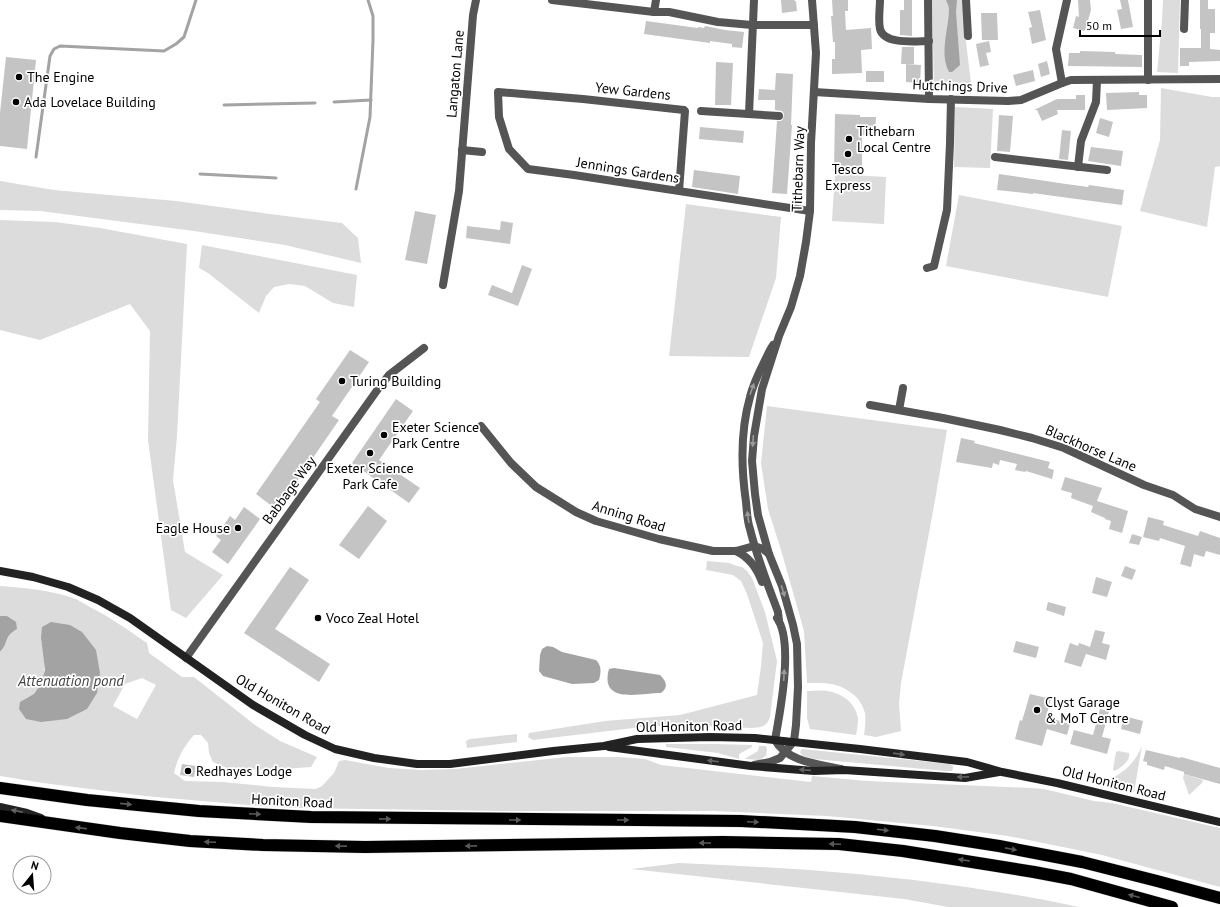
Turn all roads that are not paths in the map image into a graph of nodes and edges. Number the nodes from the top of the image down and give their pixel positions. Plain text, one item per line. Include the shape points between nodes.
1 (476, 0) edge
2 (552, 0) edge
3 (656, 0) edge
4 (754, 0) edge
5 (812, 0) edge
6 (880, 0) edge
7 (928, 0) edge
8 (966, 0) edge
9 (1067, 0) edge
10 (1148, 0) edge
11 (1185, 0) edge
12 (654, 12) junction
13 (752, 25) junction
14 (814, 25) junction
15 (1184, 29) dead end
16 (968, 36) dead end
17 (929, 41) junction
18 (1220, 79) edge
19 (1097, 80) junction
20 (1148, 80) junction
21 (1062, 83) junction
22 (498, 92) joint
23 (814, 92) junction
24 (929, 99) junction
25 (951, 99) junction
26 (701, 111) dead end
27 (749, 114) junction
28 (779, 116) dead end
29 (462, 150) junction
30 (482, 152) dead end
31 (995, 157) dead end
32 (1078, 167) junction
33 (1107, 170) dead end
34 (679, 191) junction
35 (810, 211) junction
36 (927, 268) dead end
37 (443, 285) dead end
38 (780, 336) junction
39 (424, 348) dead end
40 (903, 388) dead end
41 (870, 405) dead end
42 (899, 410) junction
43 (482, 426) dead end
44 (758, 515) junction
45 (1220, 517) edge
46 (754, 546) junction
47 (736, 551) junction
48 (770, 554) junction
49 (0, 571) edge
50 (779, 621) junction
51 (186, 658) junction
52 (775, 740) junction
53 (794, 741) junction
54 (604, 746) junction
55 (786, 752) junction
56 (752, 766) junction
57 (844, 770) junction
58 (1002, 772) junction
59 (0, 788) edge
60 (0, 807) edge
61 (0, 816) edge
62 (1220, 822) edge
63 (61, 826) junction
64 (1220, 898) edge
65 (1172, 907) edge

1 - 29 street, Langaton Lane
2 - 12 street
3 - 12 street
4 - 13 street
5 - 14 street, Tithebarn Way
6 - 17 street via 880,28 884,36 893,40
7 - 17 street
8 - 16 street
9 - 21 street via 1056,49
10 - 20 street
11 - 15 street
12 - 13 street via 670,12 718,22
13 - 14 street
13 - 27 street
14 - 23 street, Tithebarn Way
17 - 24 street
18 - 20 street, Hutchings Drive
19 - 20 street, Hutchings Drive
19 - 21 street, Hutchings Drive via 1071,80
19 - 32 street via 1096,102 1081,141
21 - 25 street, Hutchings Drive via 1015,101
22 - 34 street, Jennings Gardens via 499,118 509,149 528,169
22 - 34 street, Yew Gardens via 684,110
23 - 24 street, Hutchings Drive
23 - 35 street, Tithebarn Way
24 - 25 street, Hutchings Drive
25 - 36 street via 947,210 934,266
26 - 27 street
27 - 28 street
29 - 30 street
29 - 37 street, Langaton Lane via 459,191
31 - 32 street
32 - 33 street
34 - 35 street, Jennings Gardens
35 - 38 street, Tithebarn Way via 800,276
38 -> 44 street, Tithebarn Way via 762,389 754,436 752,461
46 -> 38 street, Tithebarn Way via 749,528 743,477 743,434 753,386 770,350
39 - 51 street, Babbage Way via 378,388
40 - 42 street
41 - 42 street, Blackhorse Lane
42 - 45 street, Blackhorse Lane via 1000,430 1064,448 1144,485 1172,495 1195,509
43 - 47 street, Anning Road via 511,463 536,487 576,512 596,521 659,539 713,551
44 - 46 street, Tithebarn Way via 758,539
44 - 48 street, Tithebarn Way
46 - 47 street, Anning Road
46 - 48 street
46 - 50 street, Tithebarn Way
47 - 50 street, Tithebarn Way via 748,559 758,573 773,614
48 -> 53 street, Tithebarn Way via 782,586 797,644 798,687
49 - 51 street, Old Honiton Road via 68,587 98,600 130,618
52 -> 50 street, Tithebarn Way via 785,667 785,648
51 - 54 street, Old Honiton Road via 253,705 305,735 335,749 374,758 417,764 450,764
52 - 53 street, Old Honiton Road
52 - 54 street, Old Honiton Road via 665,737 637,739
52 - 55 street, Old Honiton Road
53 - 55 street, Old Honiton Road
53 -> 58 street, Old Honiton Road via 968,762
56 -> 54 street, Old Honiton Road
55 - 56 street, Old Honiton Road via 780,758
55 - 57 street, Old Honiton Road via 802,760
57 -> 56 street, Old Honiton Road
58 -> 57 street, Old Honiton Road via 965,778
58 - 62 street, Old Honiton Road via 1057,782
59 -> 64 highway, Honiton Road via 191,810 304,817 741,821 855,827 935,836 1082,862
63 -> 60 street via 28,813
61 - 63 highway
65 -> 63 highway via 1071,879 971,861 839,844 723,842 365,847 263,845

